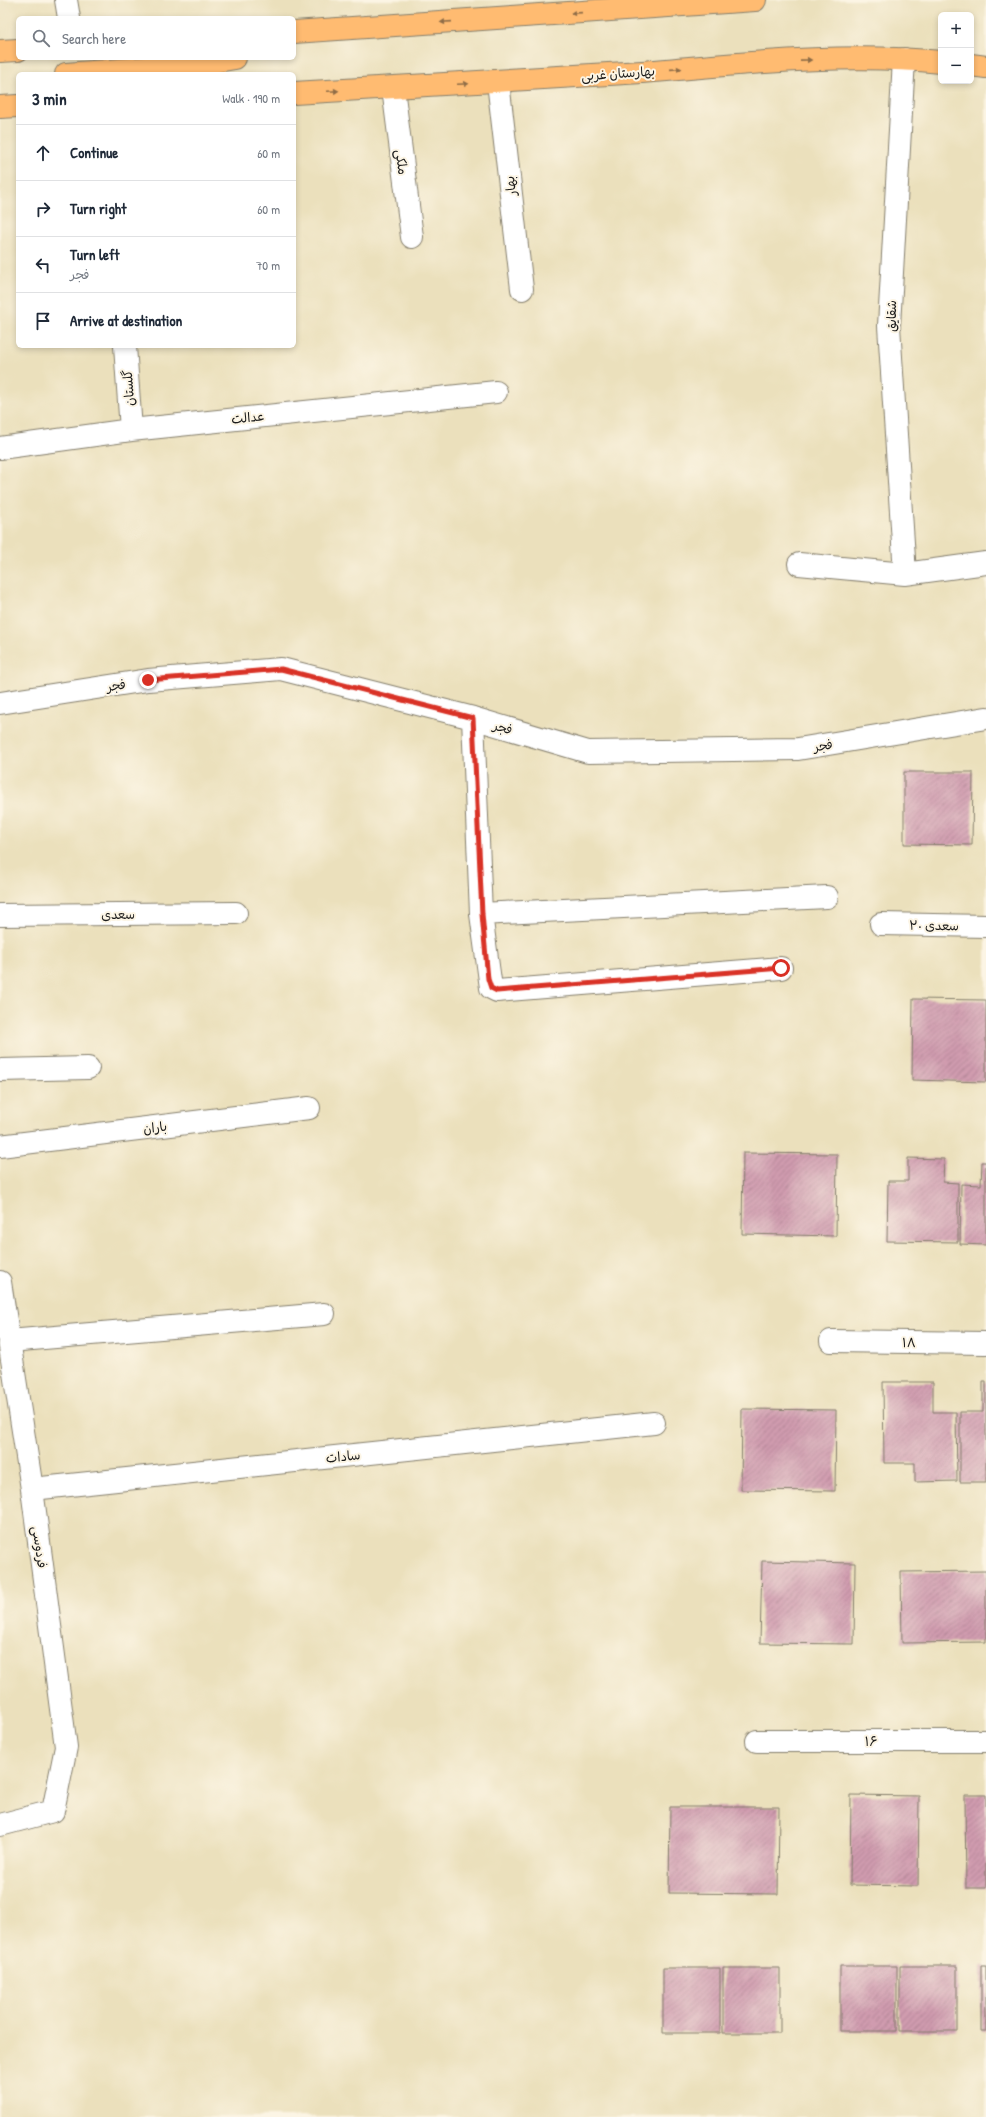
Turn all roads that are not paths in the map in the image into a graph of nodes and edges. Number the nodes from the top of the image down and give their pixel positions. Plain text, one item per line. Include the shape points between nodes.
1 (66, 0) edge
2 (755, 0) edge
3 (69, 16) edge
4 (360, 27) junction
5 (296, 32) edge
6 (296, 43) edge
7 (16, 50) edge
8 (0, 51) edge
9 (904, 59) junction
10 (223, 60) edge
11 (938, 62) edge
12 (974, 65) edge
13 (986, 67) edge
14 (93, 72) edge
15 (498, 82) junction
16 (393, 88) junction
17 (296, 92) edge
18 (16, 106) edge
19 (0, 108) edge
20 (412, 237) dead end
21 (522, 289) dead end
22 (125, 348) edge
23 (496, 392) dead end
24 (131, 430) junction
25 (0, 448) edge
26 (986, 563) edge
27 (799, 564) dead end
28 (905, 574) junction
29 (0, 703) edge
30 (473, 718) junction
31 (986, 718) edge
32 (827, 897) dead end
33 (236, 913) dead end
34 (482, 914) junction
35 (0, 916) edge
36 (881, 924) dead end
37 (986, 926) edge
38 (781, 968) dead end
39 (88, 1068) dead end
40 (0, 1070) edge
41 (310, 1108) dead end
42 (0, 1146) edge
43 (0, 1282) edge
44 (324, 1314) dead end
45 (9, 1341) junction
46 (831, 1341) dead end
47 (986, 1343) edge
48 (654, 1423) dead end
49 (32, 1489) junction
50 (757, 1741) dead end
51 (986, 1741) edge
52 (0, 1824) edge

1 - 3 street
2 -> 4 main road
4 - 5 main road
4 - 6 main road
7 - 8 main road
9 - 11 main road, بهارستان غربی
15 -> 9 main road, بهارستان غربی via 794,60
9 - 28 street, شقایق via 889,326
10 - 14 main road
12 - 13 main road
16 -> 15 main road, بهارستان غربی
15 - 21 street, بهار
17 -> 16 main road, بهارستان غربی
16 - 20 street, ملکی
18 - 19 main road
22 - 24 street, گلستان
23 - 24 street, عدالت
24 - 25 street, عدالت
26 - 28 street
27 - 28 street
29 - 30 street, فجر via 148,680 281,669
30 - 31 street, فجر via 588,752 798,749
30 - 34 street
32 - 34 street
33 - 35 street, سعدی
34 - 38 street via 488,979 491,988 497,991
36 - 37 street, سعدی ۲۰
39 - 40 street
41 - 42 street, باران
43 - 45 street, فردوسی
44 - 45 street
45 - 49 street, فردوسی
46 - 47 street, ۱۸
48 - 49 street, سادات
49 - 52 street, فردوسی via 66,1747 52,1811
50 - 51 street, ۱۶

